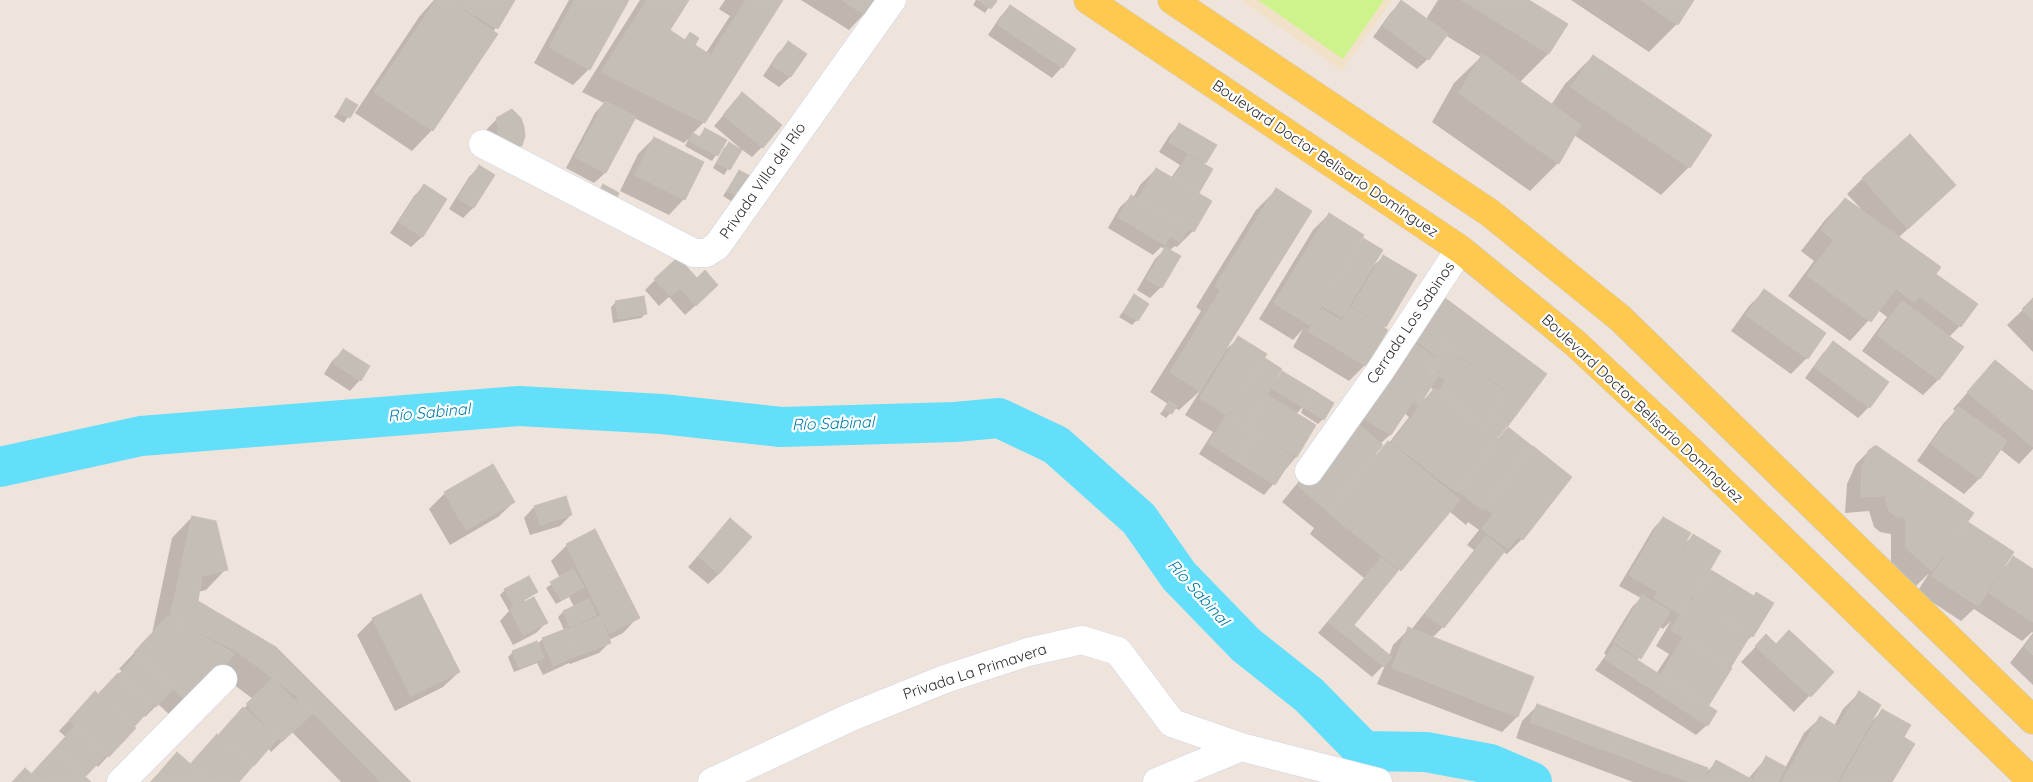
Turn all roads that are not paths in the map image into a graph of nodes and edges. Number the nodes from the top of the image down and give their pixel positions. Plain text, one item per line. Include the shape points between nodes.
1 (892, 0) edge
2 (1088, 0) edge
3 (1172, 0) edge
4 (484, 144) dead end
5 (1460, 249) junction
6 (1309, 471) dead end
7 (223, 679) dead end
8 (2033, 720) edge
9 (1241, 747) junction
10 (121, 782) edge
11 (712, 782) edge
12 (1157, 782) edge
13 (1378, 782) edge
14 (2033, 782) edge

1 - 4 street, Privada Villa del Río via 717,246 706,254 694,253
2 - 5 main road, Boulevard Doctor Belisario Domínguez
3 - 8 main road via 1490,213 1620,318
5 - 6 street, Cerrada Los Sabinos
5 - 14 main road, Boulevard Doctor Belisario Domínguez via 1575,343 1626,390
7 - 10 street
9 - 11 street, Privada La Primavera via 1172,723 1118,651 1082,640 1028,652 954,676 851,717
9 - 12 street
9 - 13 street, Privada La Primavera

